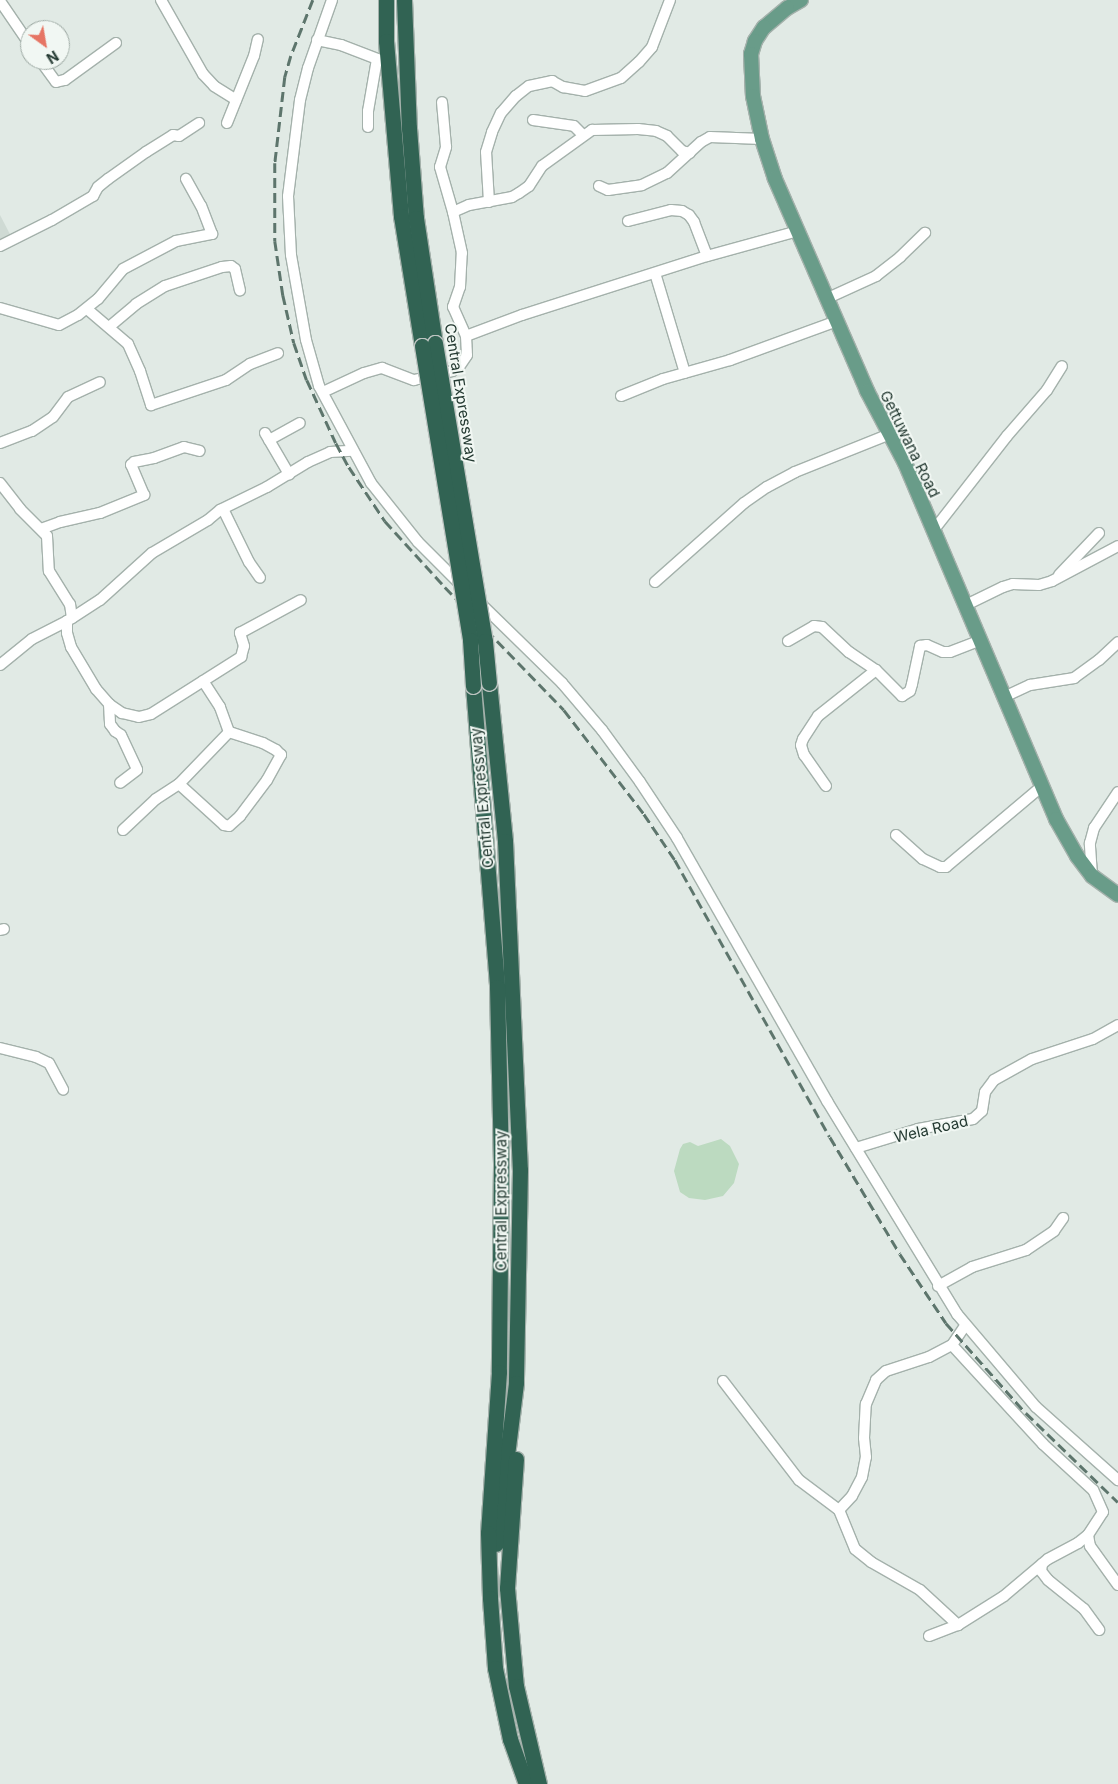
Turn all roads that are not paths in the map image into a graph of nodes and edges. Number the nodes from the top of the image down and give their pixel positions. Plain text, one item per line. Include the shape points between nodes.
1 (161, 0) edge
2 (332, 0) edge
3 (386, 0) edge
4 (404, 0) edge
5 (670, 0) edge
6 (801, 0) edge
7 (0, 1) edge
8 (20, 30) edge
9 (258, 39) dead end
10 (317, 40) junction
11 (116, 43) dead end
12 (47, 70) edge
13 (236, 100) junction
14 (442, 102) dead end
15 (533, 120) dead end
16 (199, 123) dead end
17 (227, 123) dead end
18 (368, 127) dead end
19 (583, 135) junction
20 (762, 139) junction
21 (690, 153) junction
22 (186, 179) dead end
23 (599, 186) dead end
24 (489, 202) junction
25 (453, 212) junction
26 (628, 222) dead end
27 (798, 230) junction
28 (925, 233) dead end
29 (0, 246) edge
30 (708, 256) junction
31 (655, 272) junction
32 (240, 290) dead end
33 (828, 298) junction
34 (0, 308) edge
35 (87, 309) junction
36 (837, 321) junction
37 (109, 327) junction
38 (466, 336) junction
39 (429, 344) junction
40 (278, 352) dead end
41 (1062, 366) dead end
42 (685, 372) junction
43 (100, 382) dead end
44 (322, 392) junction
45 (622, 396) dead end
46 (300, 423) dead end
47 (890, 434) junction
48 (0, 443) edge
49 (200, 451) dead end
50 (352, 451) junction
51 (289, 474) junction
52 (0, 483) edge
53 (223, 509) junction
54 (41, 529) junction
55 (933, 531) junction
56 (1099, 533) dead end
57 (1118, 546) edge
58 (260, 578) dead end
59 (1057, 578) junction
60 (655, 582) dead end
61 (301, 600) dead end
62 (966, 605) junction
63 (70, 619) junction
64 (981, 640) junction
65 (788, 641) dead end
66 (1118, 642) edge
67 (0, 665) edge
68 (876, 670) junction
69 (203, 681) junction
70 (1004, 697) junction
71 (109, 704) junction
72 (229, 732) junction
73 (120, 783) dead end
74 (179, 784) junction
75 (826, 786) dead end
76 (1041, 787) junction
77 (1118, 792) edge
78 (123, 830) dead end
79 (896, 835) dead end
80 (1092, 876) junction
81 (1118, 895) edge
82 (1118, 1024) edge
83 (0, 1048) edge
84 (63, 1089) dead end
85 (856, 1148) junction
86 (1063, 1218) dead end
87 (938, 1286) junction
88 (965, 1326) junction
89 (952, 1345) junction
90 (723, 1381) dead end
91 (516, 1383) junction
92 (1118, 1480) edge
93 (840, 1510) junction
94 (1088, 1535) junction
95 (1042, 1564) junction
96 (1118, 1585) edge
97 (490, 1598) junction
98 (958, 1625) junction
99 (1100, 1630) dead end
100 (929, 1636) dead end
101 (526, 1784) edge
102 (539, 1784) edge

1 - 13 street via 203,74 214,86
2 - 10 street
3 - 39 highway, Central Expressway via 401,216
4 - 39 highway, Central Expressway via 416,218
5 - 24 street via 652,47 622,78 585,91 563,87 552,81 529,86 516,96 501,113 486,152
6 - 20 main road, Gettuwana Road via 770,22 752,47 751,78
7 - 8 street
9 - 13 street
10 - 18 street via 377,59
10 - 44 street via 300,100 288,196 291,255 299,306
11 - 12 street via 65,80 56,82
13 - 17 street
14 - 25 street via 446,147 440,167
15 - 19 street via 574,126
16 - 29 street via 179,136 173,134 146,152 98,187 93,196
19 - 21 street via 592,130 638,128 656,131
19 - 24 street via 542,166 524,189 512,197
20 - 21 street via 710,137
20 - 27 main road, Gettuwana Road via 775,179
21 - 23 street via 668,173 642,185 608,190
22 - 35 street via 212,234 176,241 123,269
24 - 25 street
25 - 38 street via 462,253 460,287 453,307
26 - 30 street via 671,210 682,211 694,222
27 - 30 street
27 - 33 main road, Gettuwana Road
28 - 33 street via 876,276
30 - 31 street
31 - 38 street via 522,314
31 - 42 street
32 - 37 street via 235,269 222,267 166,286 136,304
33 - 36 main road, Gettuwana Road
34 - 35 street via 59,325
35 - 37 street
36 - 42 street via 730,360
36 - 47 main road, Gettuwana Road
37 - 40 street via 128,344 151,405 226,380 250,364
38 - 44 street via 467,355 452,371 414,380 382,368
39 - 91 highway, Central Expressway, bridge via 485,641 505,842 520,1170
39 - 97 highway, Central Expressway, bridge via 470,640 497,987 501,1166 499,1372 488,1533
41 - 55 street via 1047,390
42 - 45 street
43 - 48 street via 68,397 53,417 32,431
44 - 50 street
46 - 51 street via 267,437
47 - 55 main road, Gettuwana Road
47 - 60 street via 795,472 767,487
49 - 54 street via 184,447 134,462 131,465 144,495 100,513
50 - 51 street via 330,452
50 - 85 street via 371,483 407,529 562,684 640,782 677,838
51 - 53 street
52 - 54 street
53 - 58 street
53 - 63 street via 152,553 100,600
54 - 63 street via 49,544 49,571 67,596
55 - 62 main road, Gettuwana Road
56 - 59 street
57 - 59 street
59 - 62 street via 1039,585 1013,584
61 - 69 street via 240,632 244,646 241,657
62 - 64 main road, Gettuwana Road
63 - 67 street via 32,639
63 - 71 street via 71,647
64 - 68 street via 950,652 920,646 912,684 906,695 897,693
64 - 70 main road, Gettuwana Road
65 - 68 street via 814,626 822,627 849,652
66 - 70 street via 1074,678 1030,686
68 - 75 street via 818,716 803,738 804,755
69 - 71 street via 150,714 139,717 122,713
69 - 72 street via 220,707
70 - 76 main road, Gettuwana Road
71 - 73 street via 110,724 121,735 138,770
72 - 74 street
72 - 74 street via 263,743 281,755 240,816 229,826 224,825
74 - 78 street via 156,799
76 - 79 street via 946,866 940,867 923,859
76 - 80 main road, Gettuwana Road via 1068,841
77 - 80 street via 1094,828 1090,843
80 - 81 main road, Gettuwana Road
82 - 85 street, Wela Road via 1092,1039 1032,1059 994,1080 985,1092 982,1110 973,1120 918,1129
83 - 84 street via 49,1063
85 - 87 street
86 - 87 street via 1054,1231 1026,1250 972,1267
87 - 88 street
88 - 89 street
88 - 92 street via 1036,1406
89 - 93 street via 929,1357 886,1371 876,1380 866,1404 866,1457 862,1477
89 - 94 street via 1032,1432 1092,1490 1104,1512
90 - 93 street via 799,1480
91 - 97 highway, Central Expressway
91 - 102 highway via 520,1402 507,1588 516,1686
93 - 98 street via 855,1549 920,1590
94 - 95 street
94 - 96 street via 1090,1546
95 - 98 street via 1004,1596
95 - 99 street via 1041,1571 1048,1580 1084,1609
97 - 101 highway via 495,1668 510,1739
98 - 100 street

